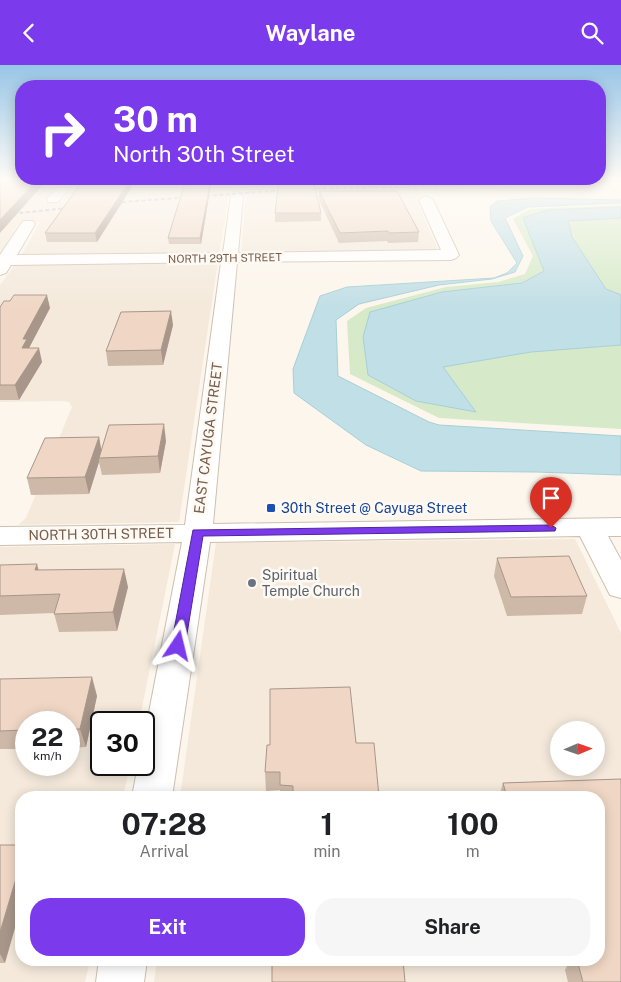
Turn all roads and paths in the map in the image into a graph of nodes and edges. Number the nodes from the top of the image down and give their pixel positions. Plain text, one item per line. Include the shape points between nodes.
1 (235, 222) edge
2 (436, 222) edge
3 (28, 224) dead end
4 (230, 258) junction
5 (2, 263) edge
6 (621, 527) edge
7 (590, 528) junction
8 (198, 532) junction
9 (0, 536) edge
10 (621, 588) edge
11 (153, 791) edge
12 (122, 966) edge
13 (120, 982) edge

1 - 4 street, EAST CAYUGA STREET
2 - 4 street, NORTH 29TH STREET via 451,255
3 - 5 street
4 - 5 street, NORTH 29TH STREET
4 - 8 street, EAST CAYUGA STREET
6 - 7 street, NORTH 30TH STREET
7 - 8 street, NORTH 30TH STREET
7 - 10 street
8 - 9 street, NORTH 30TH STREET
8 - 11 street, EAST CAYUGA STREET
12 - 13 street

